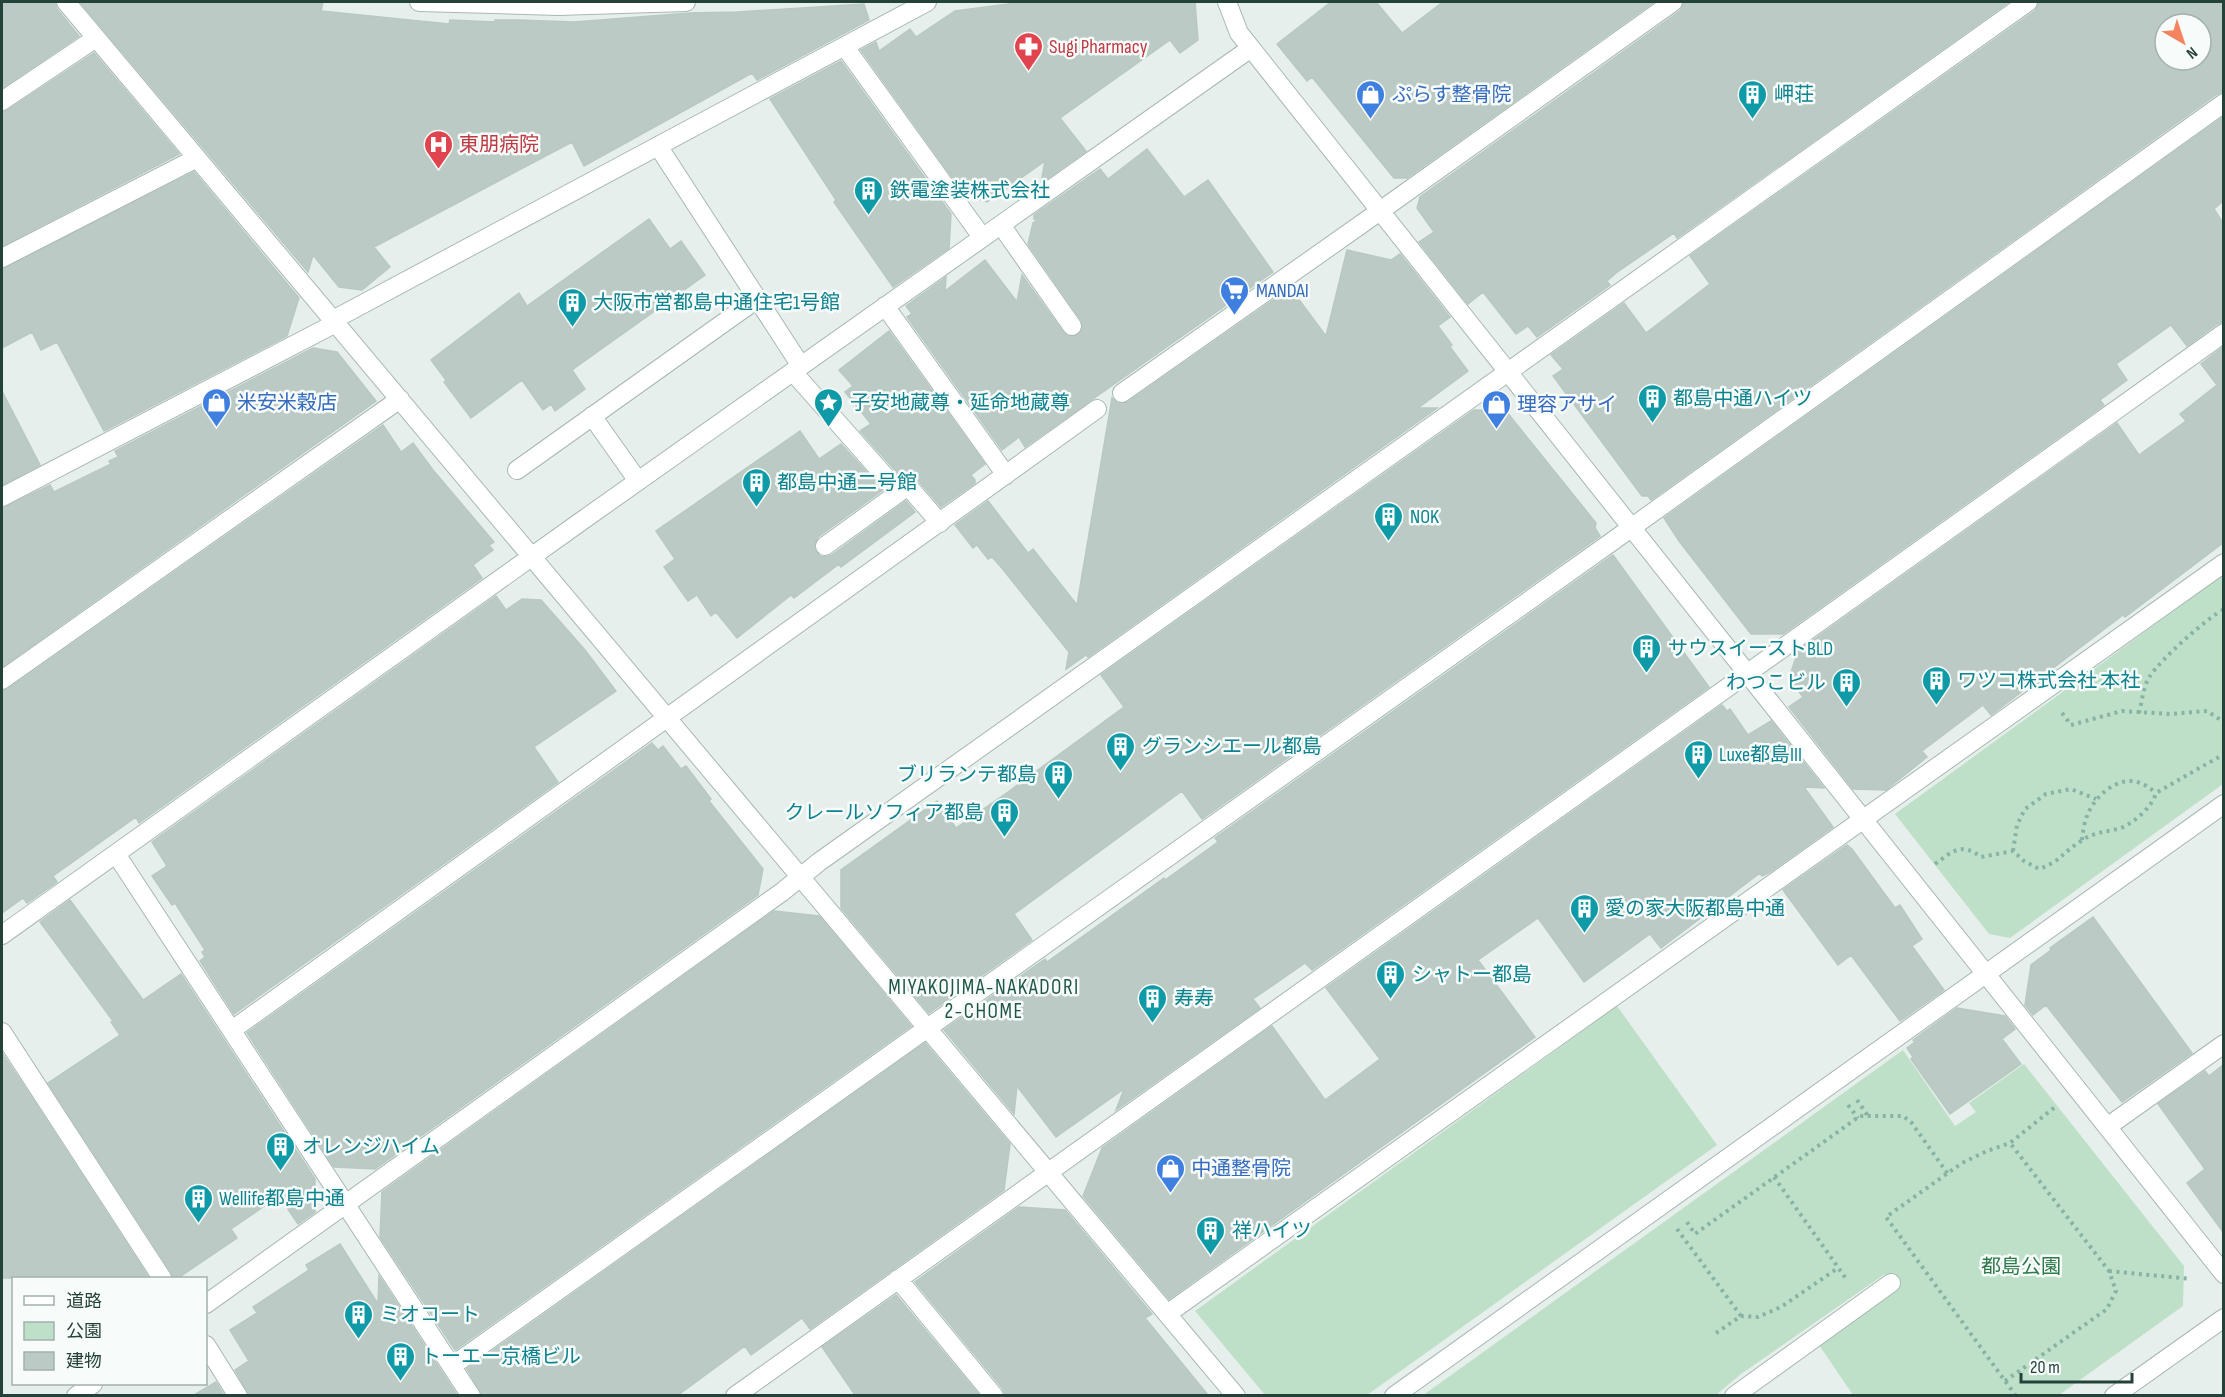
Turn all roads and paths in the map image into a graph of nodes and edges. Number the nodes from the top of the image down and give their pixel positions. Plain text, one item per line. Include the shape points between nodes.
1 (66, 2) edge
2 (419, 2) edge
3 (686, 2) edge
4 (927, 2) edge
5 (1227, 2) edge
6 (1673, 2) edge
7 (2028, 2) edge
8 (96, 38) junction
9 (845, 47) junction
10 (1251, 48) junction
11 (2, 101) edge
12 (2223, 103) edge
13 (658, 147) junction
14 (197, 158) junction
15 (1380, 211) junction
16 (1001, 225) junction
17 (982, 237) junction
18 (2, 258) edge
19 (758, 298) junction
20 (885, 306) junction
21 (335, 321) junction
22 (1072, 326) dead end
23 (2223, 333) edge
24 (797, 369) junction
25 (1508, 372) junction
26 (1122, 393) dead end
27 (400, 399) junction
28 (1098, 409) dead end
29 (592, 416) junction
30 (517, 470) dead end
31 (1006, 475) junction
32 (638, 481) junction
33 (898, 492) junction
34 (2, 497) edge
35 (940, 522) junction
36 (1631, 528) junction
37 (825, 546) dead end
38 (532, 556) junction
39 (2223, 563) edge
40 (2223, 609) edge
41 (1747, 673) junction
42 (2, 680) edge
43 (2045, 690) junction
44 (2139, 713) junction
45 (668, 718) junction
46 (2223, 722) edge
47 (2223, 754) edge
48 (2156, 793) junction
49 (2096, 800) junction
50 (2223, 804) edge
51 (1863, 819) junction
52 (2082, 840) junction
53 (2013, 851) junction
54 (116, 854) junction
55 (1930, 868) dead end
56 (800, 876) junction
57 (2, 935) edge
58 (1986, 974) junction
59 (928, 1028) junction
60 (232, 1030) junction
61 (2, 1032) edge
62 (2223, 1044) edge
63 (1857, 1100) dead end
64 (2061, 1103) dead end
65 (1849, 1105) dead end
66 (1869, 1116) junction
67 (1858, 1118) junction
68 (2107, 1127) junction
69 (2010, 1143) junction
70 (1048, 1172) junction
71 (1948, 1174) junction
72 (1774, 1177) junction
73 (345, 1204) junction
74 (1660, 1206) junction
75 (1686, 1221) dead end
76 (1838, 1268) junction
77 (2109, 1271) junction
78 (2223, 1274) edge
79 (161, 1277) edge
80 (898, 1279) junction
81 (2196, 1280) dead end
82 (1891, 1283) dead end
83 (207, 1303) edge
84 (1863, 1303) junction
85 (1167, 1314) junction
86 (1741, 1317) junction
87 (2223, 1318) edge
88 (1716, 1334) dead end
89 (207, 1347) edge
90 (452, 1366) junction
91 (2005, 1381) junction
92 (90, 1385) edge
93 (76, 1395) edge
94 (238, 1395) edge
95 (471, 1395) edge
96 (735, 1395) edge
97 (994, 1395) edge
98 (1236, 1395) edge
99 (1394, 1395) edge
100 (1734, 1395) edge
101 (2016, 1395) edge
102 (2114, 1395) edge

1 - 8 street
2 - 3 street via 558,6
4 - 9 street
5 - 10 street via 1239,33
6 - 15 street
7 - 25 street
8 - 11 street
8 - 14 street
9 - 13 street
9 - 17 street
10 - 15 street
10 - 16 street
12 - 36 street
13 - 19 street
13 - 21 street
14 - 18 street
14 - 21 street
15 - 25 street
15 - 26 street
16 - 17 street
16 - 22 street
17 - 20 street
19 - 24 street
19 - 29 street
20 - 24 street
20 - 31 street
21 - 27 street
21 - 34 street
23 - 41 street
24 - 32 street
24 - 33 street
25 - 36 street
25 - 56 street
27 - 38 street
27 - 42 street
28 - 31 street
29 - 30 street
29 - 32 street
31 - 35 street
32 - 38 street
33 - 35 street via 908,486
33 - 37 street
35 - 45 street
36 - 41 street
36 - 59 street
38 - 45 street
38 - 54 street
39 - 43 street
40 - 44 path via 2148,677
41 - 51 street
41 - 70 street
43 - 44 path via 2071,725 2121,711
43 - 51 street
44 - 46 path via 2207,711
45 - 56 street
45 - 60 street
47 - 48 path
48 - 49 path via 2131,781 2115,784
48 - 52 path via 2153,802 2122,827
49 - 52 path via 2087,816
49 - 53 path via 2071,789 2046,794 2025,809 2017,825
50 - 58 street
51 - 58 street
51 - 85 street
52 - 53 path via 2055,864 2039,869
53 - 55 path via 1981,857 1971,849 1956,849
54 - 57 street
54 - 60 street
56 - 59 street
56 - 73 street
58 - 68 street
58 - 74 street
59 - 70 street
59 - 90 street
60 - 73 street
61 - 79 street
62 - 68 street
63 - 66 path
64 - 69 path
65 - 67 path
66 - 67 path
66 - 71 path via 1903,1116
67 - 72 path
68 - 78 street
69 - 71 path via 1962,1163
69 - 77 path
70 - 80 street
70 - 85 street
71 - 91 path via 1886,1217
72 - 75 path via 1695,1234
72 - 76 path
73 - 83 street
73 - 90 street
74 - 86 path
74 - 99 street
76 - 84 path
76 - 86 path via 1770,1313
77 - 81 path
77 - 91 path via 2116,1291 2107,1309
80 - 96 street
80 - 97 street
82 - 84 street
84 - 100 street
85 - 98 street
86 - 88 path
87 - 102 street
89 - 94 street
90 - 95 street
91 - 101 path
92 - 93 street

